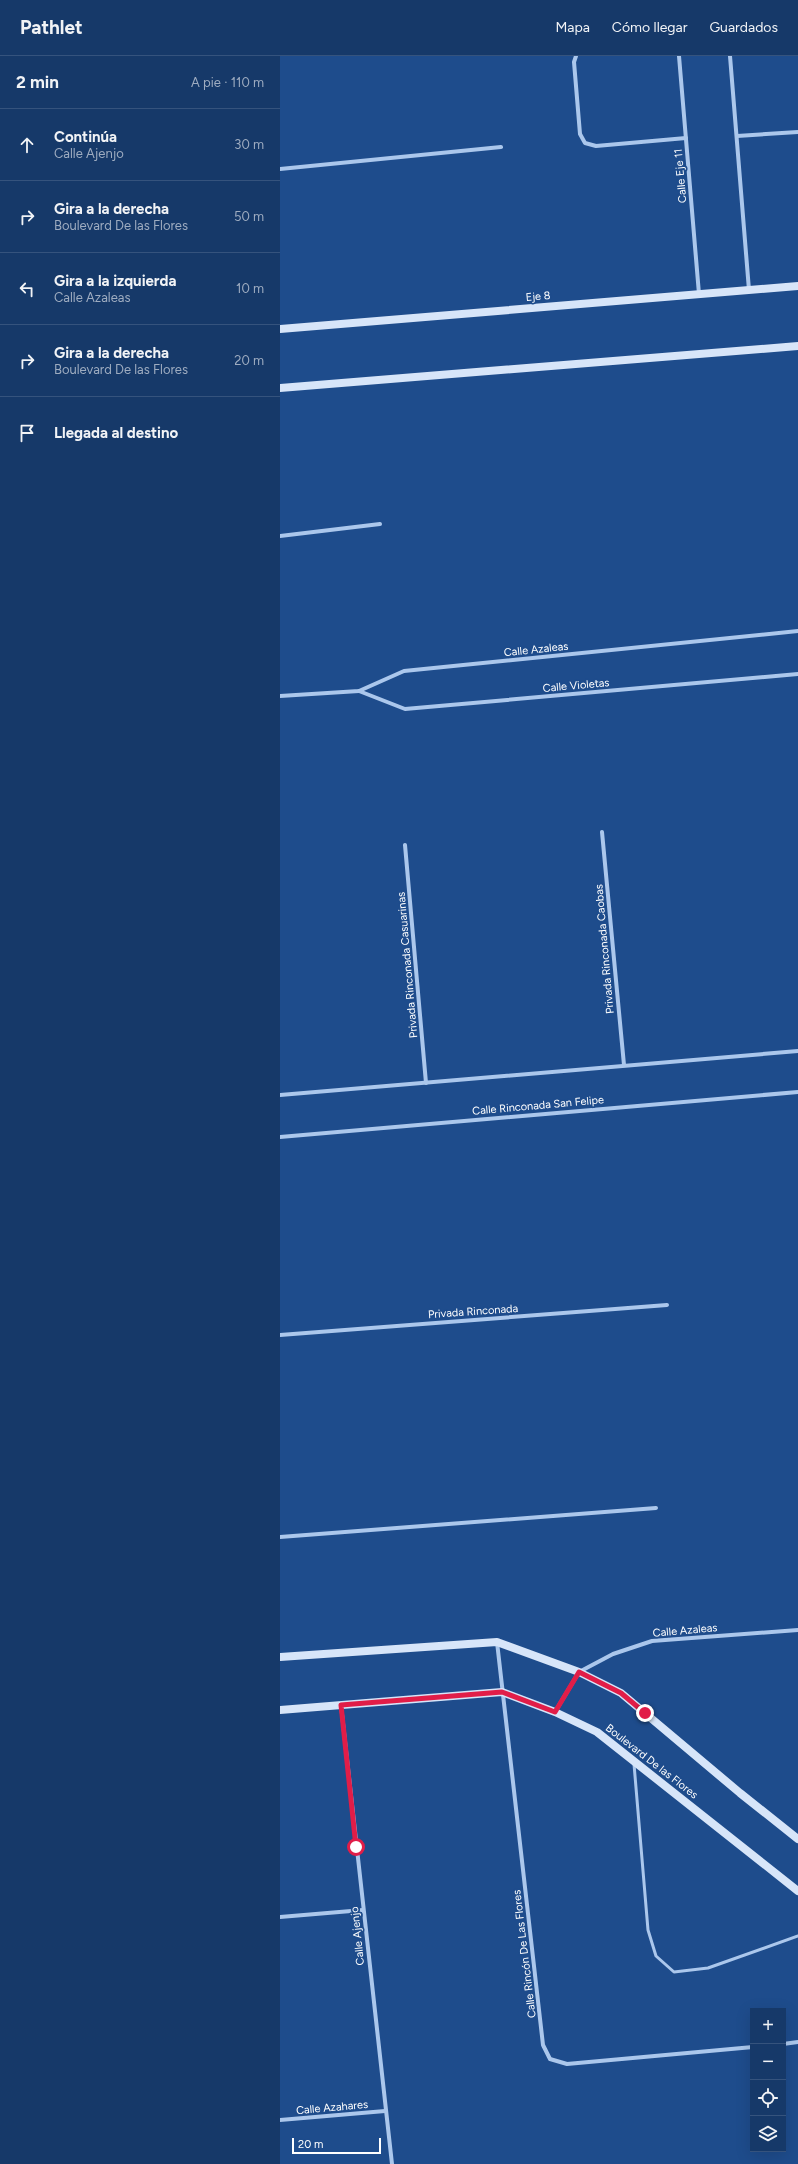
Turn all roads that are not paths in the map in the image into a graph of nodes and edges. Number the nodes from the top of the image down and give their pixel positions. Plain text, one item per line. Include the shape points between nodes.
1 (576, 56) edge
2 (679, 56) edge
3 (730, 56) edge
4 (798, 132) edge
5 (737, 136) junction
6 (686, 138) junction
7 (502, 147) dead end
8 (280, 169) edge
9 (798, 286) edge
10 (749, 290) junction
11 (699, 294) junction
12 (280, 329) edge
13 (798, 346) edge
14 (280, 388) edge
15 (380, 524) dead end
16 (280, 536) edge
17 (798, 631) edge
18 (798, 674) edge
19 (359, 691) junction
20 (280, 696) edge
21 (602, 832) dead end
22 (405, 845) dead end
23 (798, 1051) edge
24 (624, 1065) junction
25 (426, 1083) junction
26 (798, 1092) edge
27 (280, 1095) edge
28 (280, 1137) edge
29 (667, 1305) dead end
30 (280, 1335) edge
31 (656, 1508) dead end
32 (280, 1537) edge
33 (798, 1630) edge
34 (497, 1642) junction
35 (280, 1657) edge
36 (579, 1672) junction
37 (502, 1692) junction
38 (341, 1705) junction
39 (280, 1710) edge
40 (555, 1712) junction
41 (633, 1760) junction
42 (798, 1839) edge
43 (798, 1891) edge
44 (363, 1910) junction
45 (280, 1917) edge
46 (798, 1936) edge
47 (798, 2042) edge
48 (786, 2044) edge
49 (750, 2047) edge
50 (385, 2111) junction
51 (280, 2120) edge
52 (392, 2164) edge

1 - 6 street via 574,62 580,134 585,143 596,146
2 - 6 street, Calle Eje 11
3 - 5 street
4 - 5 street
5 - 10 street
6 - 11 street, Calle Eje 11
7 - 8 street
9 - 10 street, Eje 8
10 - 11 street, Eje 8
11 - 12 street, Eje 8
13 - 14 street
15 - 16 street
17 - 19 street, Calle Azaleas via 404,671
18 - 19 street, Calle Violetas via 405,709
19 - 20 street, Calle Azaleas
21 - 24 street, Privada Rinconada Caobas
22 - 25 street, Privada Rinconada Casuarinas
23 - 24 street
24 - 25 street
25 - 27 street
26 - 28 street, Calle Rinconada San Felipe
29 - 30 street, Privada Rinconada
31 - 32 street
33 - 36 street, Calle Azaleas via 652,1641 613,1654
34 - 35 street
34 - 36 street
34 - 37 street, Calle Rincón De Las Flores
36 - 40 street
36 - 42 street via 621,1693
37 - 38 street, Boulevard De las Flores
37 - 40 street, Boulevard De las Flores
37 - 49 street, Calle Rincón De Las Flores via 543,2045 550,2059 567,2064
38 - 39 street, Boulevard De las Flores
38 - 44 street, Calle Ajenjo
40 - 41 street, Boulevard De las Flores via 597,1732
41 - 43 street, Boulevard De las Flores
41 - 46 lane via 648,1930 656,1956 674,1972 708,1968
44 - 45 street
44 - 50 street, Calle Ajenjo
47 - 48 street
50 - 51 street, Calle Azahares
50 - 52 street, Calle Ajenjo

